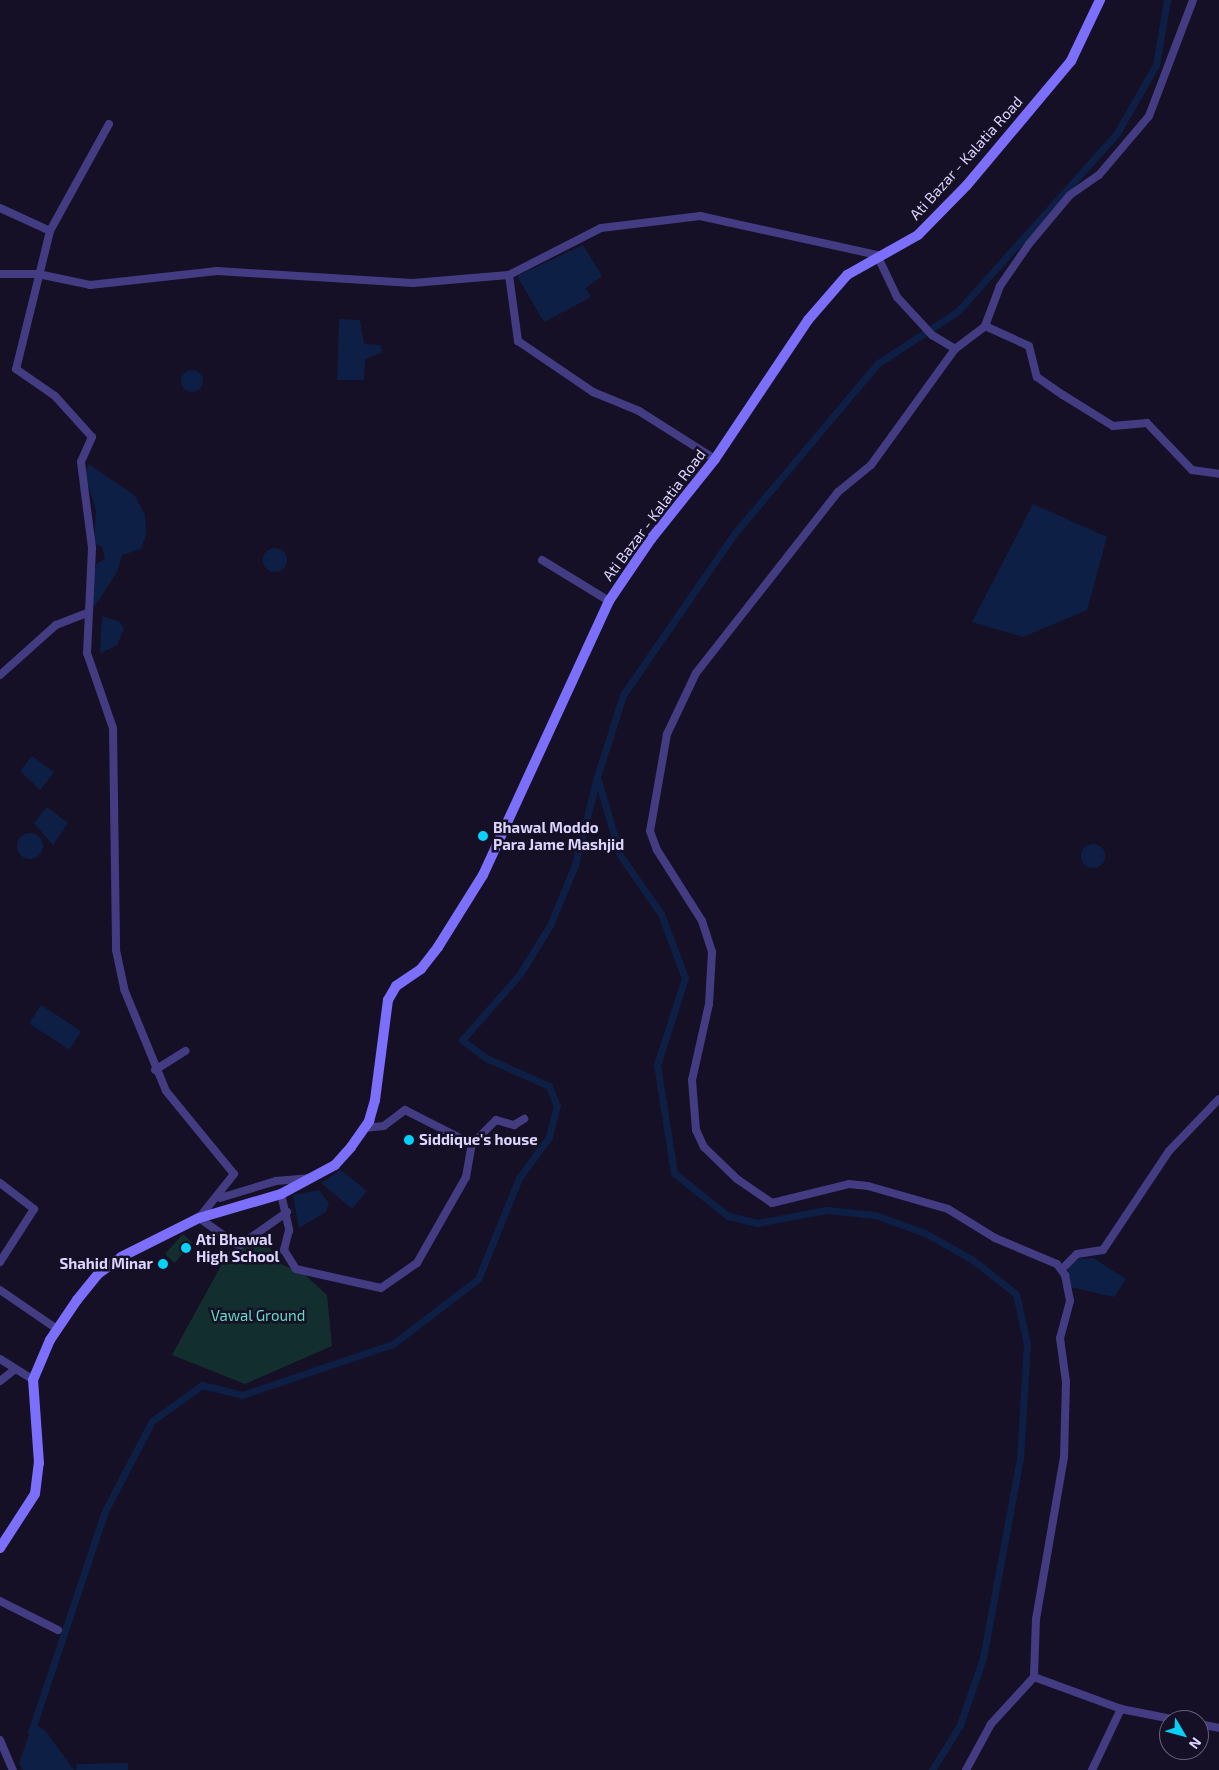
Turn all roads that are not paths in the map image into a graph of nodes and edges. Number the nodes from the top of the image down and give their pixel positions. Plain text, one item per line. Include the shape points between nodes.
1 (1100, 0) edge
2 (1193, 0) edge
3 (109, 124) dead end
4 (0, 208) edge
5 (50, 231) junction
6 (877, 255) junction
7 (0, 274) edge
8 (38, 274) junction
9 (509, 276) junction
10 (985, 326) junction
11 (955, 349) junction
12 (715, 459) junction
13 (1219, 474) edge
14 (542, 560) dead end
15 (609, 601) junction
16 (88, 613) junction
17 (0, 676) edge
18 (185, 1051) dead end
19 (155, 1070) junction
20 (1219, 1099) edge
21 (524, 1119) dead end
22 (364, 1128) junction
23 (472, 1144) junction
24 (315, 1177) junction
25 (0, 1183) edge
26 (281, 1194) junction
27 (215, 1201) junction
28 (287, 1212) junction
29 (199, 1218) junction
30 (0, 1262) edge
31 (1062, 1269) junction
32 (0, 1290) edge
33 (57, 1329) junction
34 (0, 1359) edge
35 (14, 1370) junction
36 (33, 1380) junction
37 (0, 1382) edge
38 (0, 1548) edge
39 (0, 1601) edge
40 (58, 1630) dead end
41 (1034, 1677) junction
42 (1121, 1709) junction
43 (1159, 1716) edge
44 (0, 1740) edge
45 (13, 1770) edge
46 (966, 1770) edge
47 (1092, 1770) edge

1 - 6 main road, Ati Bazar - Kalatia Road via 1071,62 967,185 918,234
2 - 10 street via 1149,116 1099,175 1070,195 1029,244 1000,286
3 - 5 street
4 - 5 street
5 - 8 street
6 - 9 street via 700,216 601,228
6 - 11 street via 897,297 932,335
6 - 12 main road, Ati Bazar - Kalatia Road via 847,275 808,320
7 - 8 street
8 - 9 street via 90,285 218,271 413,283
8 - 16 street via 16,369 55,396 91,430 80,462 92,548
9 - 12 street via 518,341 593,392 639,411
10 - 11 street
10 - 13 street via 1029,346 1037,377 1056,391 1113,426 1147,423 1192,470
11 - 31 street via 871,465 838,492 696,673 667,734 650,831 656,850 702,921 712,952 709,1004 692,1080 696,1130 704,1147 737,1179 772,1203 849,1184 868,1186 948,1209 995,1238
12 - 15 main road, Ati Bazar - Kalatia Road via 651,539
14 - 15 street
15 - 22 main road, Ati Bazar - Kalatia Road via 482,875 438,947 421,969 396,986 388,1000 375,1100
16 - 17 street via 56,625
16 - 19 street via 87,654 106,699 115,755 110,791 116,950 124,990
18 - 19 street
19 - 27 street via 166,1091 234,1174
20 - 31 street via 1169,1151 1103,1250 1077,1254
21 - 23 street via 514,1125 496,1120
22 - 23 street via 384,1126 405,1110
22 - 24 main road, Ati Bazar - Kalatia Road via 335,1164
23 - 28 street via 466,1177 448,1215 417,1262 381,1288 296,1269 284,1250
24 - 26 main road, Ati Bazar - Kalatia Road
24 - 27 street via 276,1181 233,1192
25 - 30 street via 34,1209
26 - 28 street
26 - 29 main road, Ati Bazar - Kalatia Road via 268,1195
27 - 29 street
28 - 29 street via 239,1246
29 - 33 main road via 121,1257 98,1274
31 - 41 street via 1070,1301 1060,1338 1066,1382 1064,1457 1036,1619
32 - 33 street
33 - 36 main road
34 - 35 street
35 - 36 street
35 - 37 street
36 - 38 main road via 39,1463 35,1494
39 - 40 street
41 - 42 street
41 - 46 street via 991,1724
42 - 43 street
42 - 47 street
44 - 45 street

